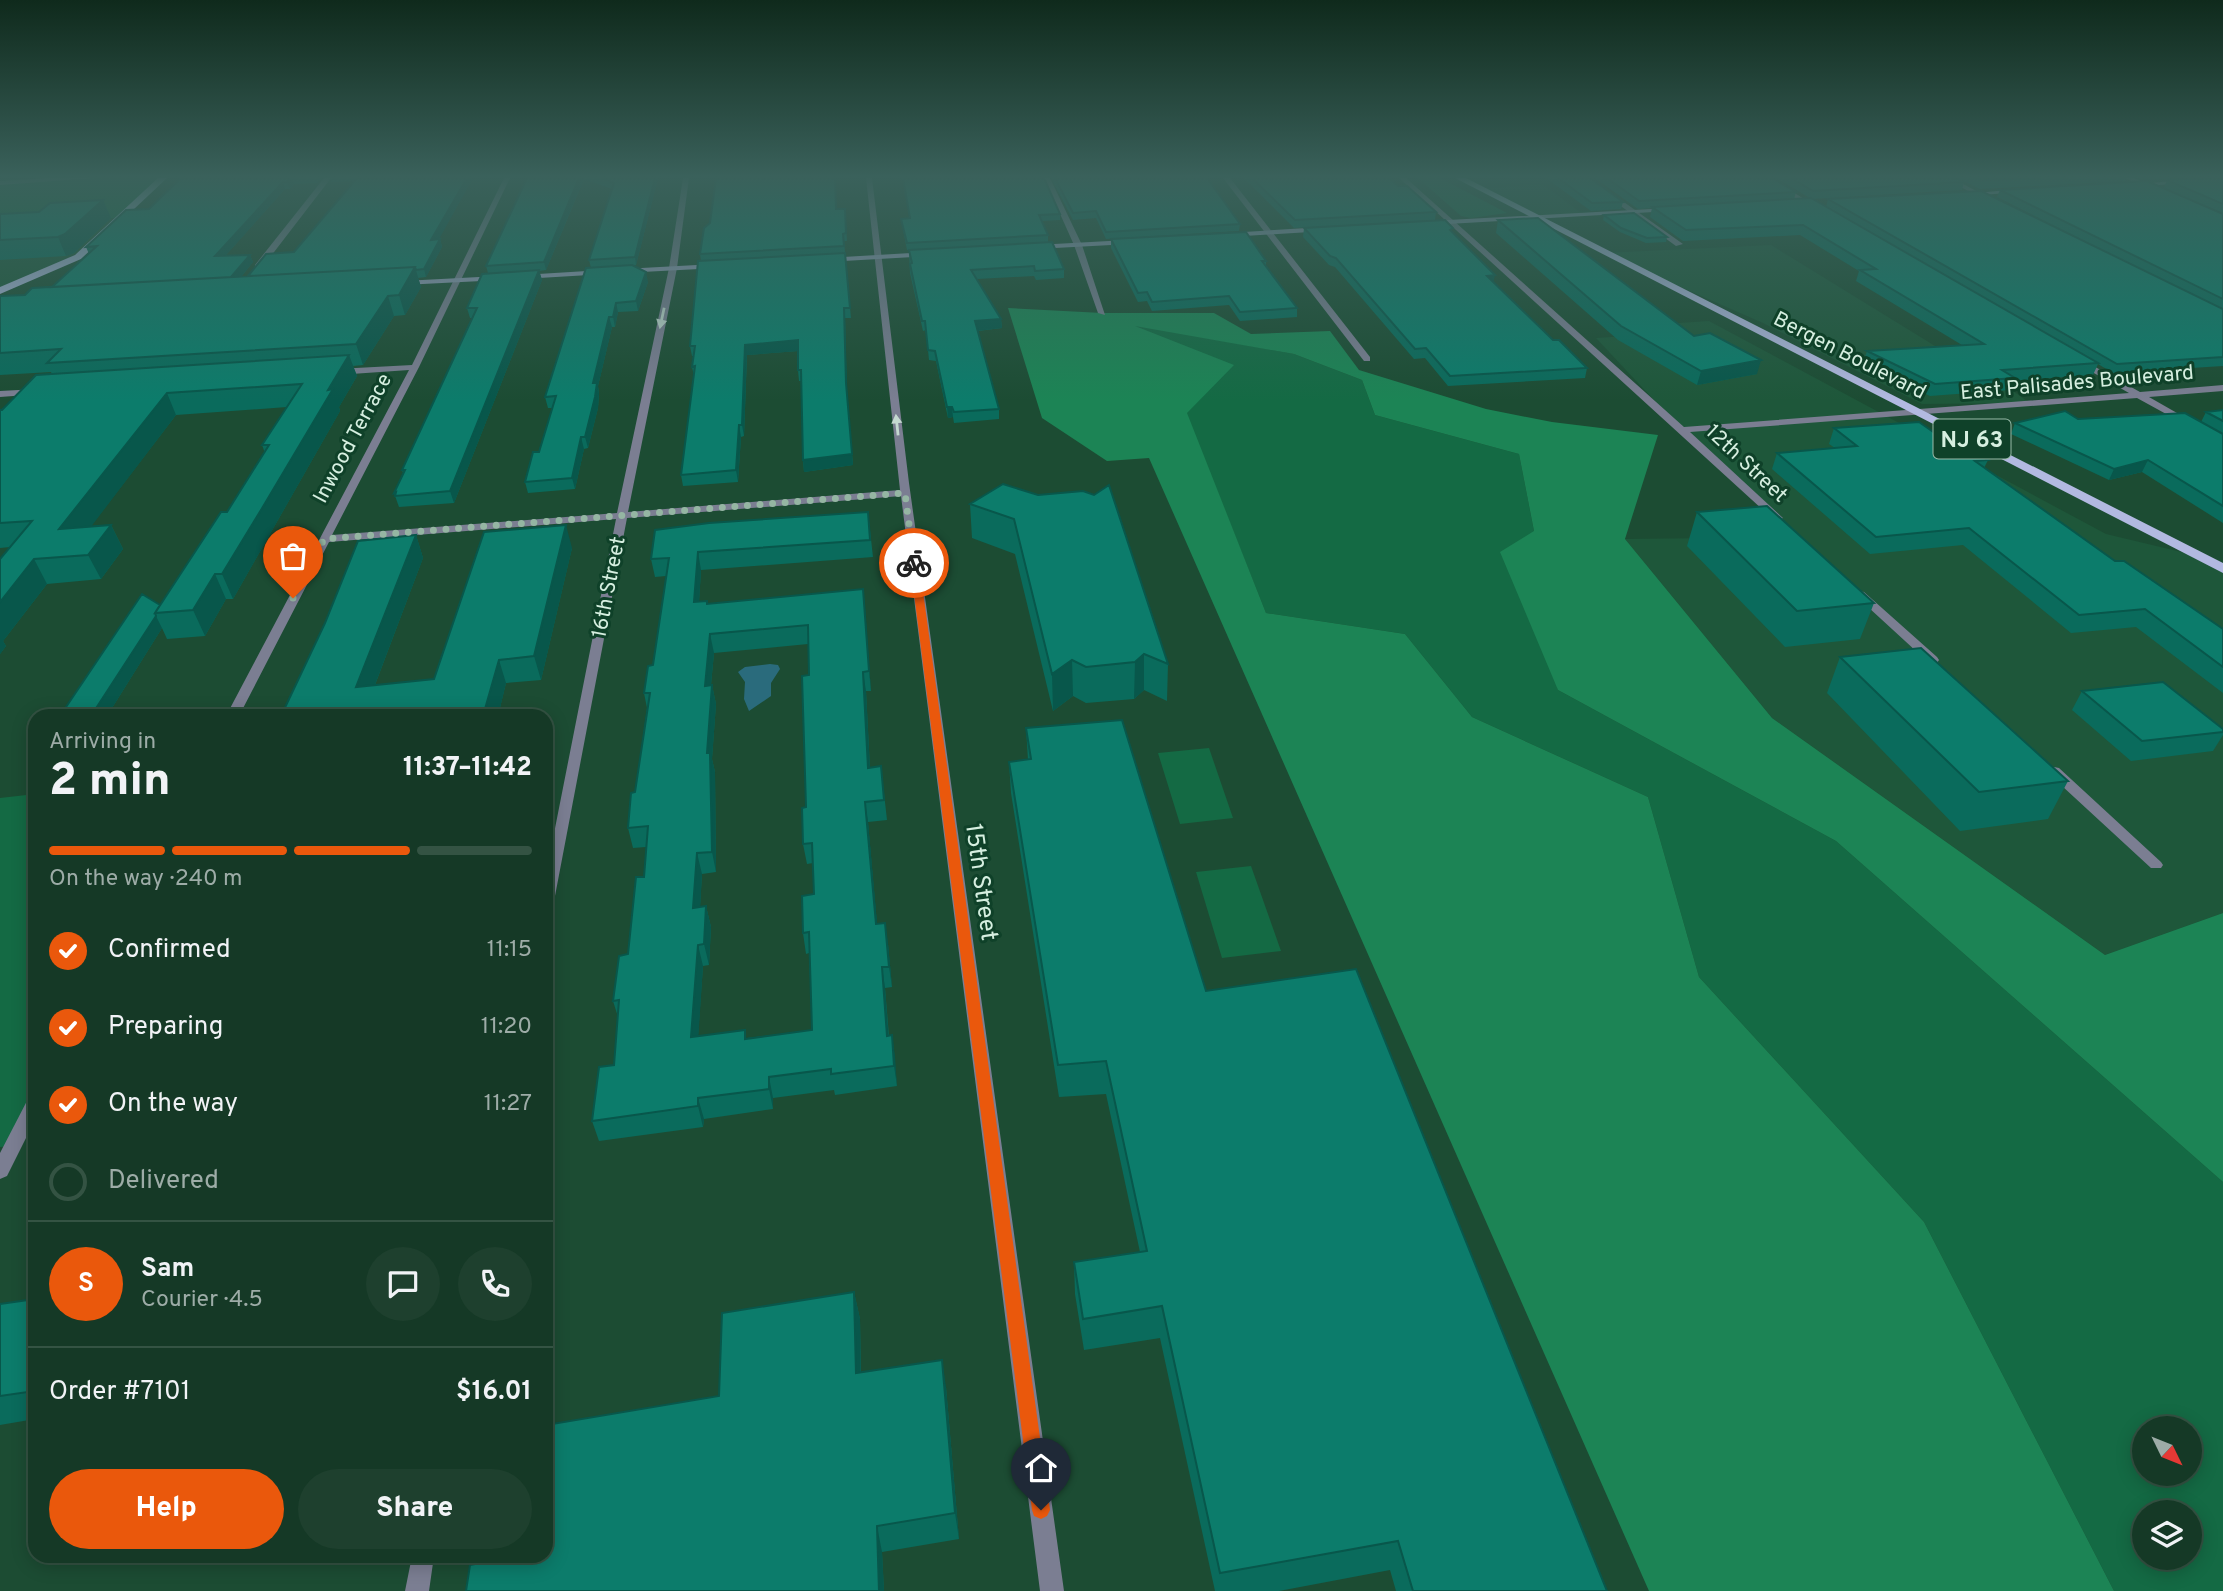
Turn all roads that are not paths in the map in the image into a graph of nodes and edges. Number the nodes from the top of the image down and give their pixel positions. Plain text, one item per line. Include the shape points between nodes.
1 (83, 252) edge
2 (269, 252) edge
3 (471, 252) edge
4 (675, 252) edge
5 (878, 252) edge
6 (1081, 252) edge
7 (1281, 252) edge
8 (1486, 252) edge
9 (1602, 252) edge
10 (932, 253) edge
11 (879, 257) junction
12 (810, 260) edge
13 (728, 265) edge
14 (673, 268) junction
15 (254, 271) edge
16 (457, 280) junction
17 (388, 284) edge
18 (0, 291) edge
19 (1102, 313) dead end
20 (2067, 353) edge
21 (1367, 359) dead end
22 (415, 367) junction
23 (332, 373) edge
24 (2223, 388) edge
25 (52, 391) edge
26 (0, 394) edge
27 (2138, 394) junction
28 (1919, 412) junction
29 (1682, 430) junction
30 (2202, 431) edge
31 (905, 493) junction
32 (622, 515) junction
33 (1787, 527) edge
34 (324, 539) junction
35 (2223, 569) edge
36 (1852, 586) edge
37 (1944, 670) edge
38 (236, 709) edge
39 (2045, 763) edge
40 (2156, 865) dead end
41 (553, 876) edge
42 (28, 1116) edge
43 (0, 1171) edge
44 (422, 1563) edge
45 (417, 1591) edge
46 (1052, 1591) edge

1 - 18 main road
2 - 15 street
3 - 16 street, Inwood Terrace
4 - 14 street, 16th Street
5 - 11 street, 15th Street
6 - 19 street
7 - 21 street
8 - 29 street, 12th Street
9 - 28 main road, Bergen Boulevard / NJ 63
10 - 11 main road
11 - 12 main road
31 -> 11 street, 15th Street
13 - 14 main road
14 - 16 main road
14 -> 32 street, 16th Street
16 - 17 main road
16 - 22 street, Inwood Terrace
20 - 27 street
22 - 23 street
22 - 34 street, Inwood Terrace
24 - 27 street, East Palisades Boulevard
25 - 26 street
27 - 28 street, East Palisades Boulevard
27 - 30 street
28 - 29 street, East Palisades Boulevard via 1855,421
28 - 35 main road, Bergen Boulevard / NJ 63
29 - 33 street, 12th Street
31 - 32 street
31 - 46 street, 15th Street
32 - 34 street
32 - 41 street, 16th Street
34 - 38 street, Inwood Terrace
36 - 37 street
39 - 40 street
42 - 43 street
44 - 45 street

